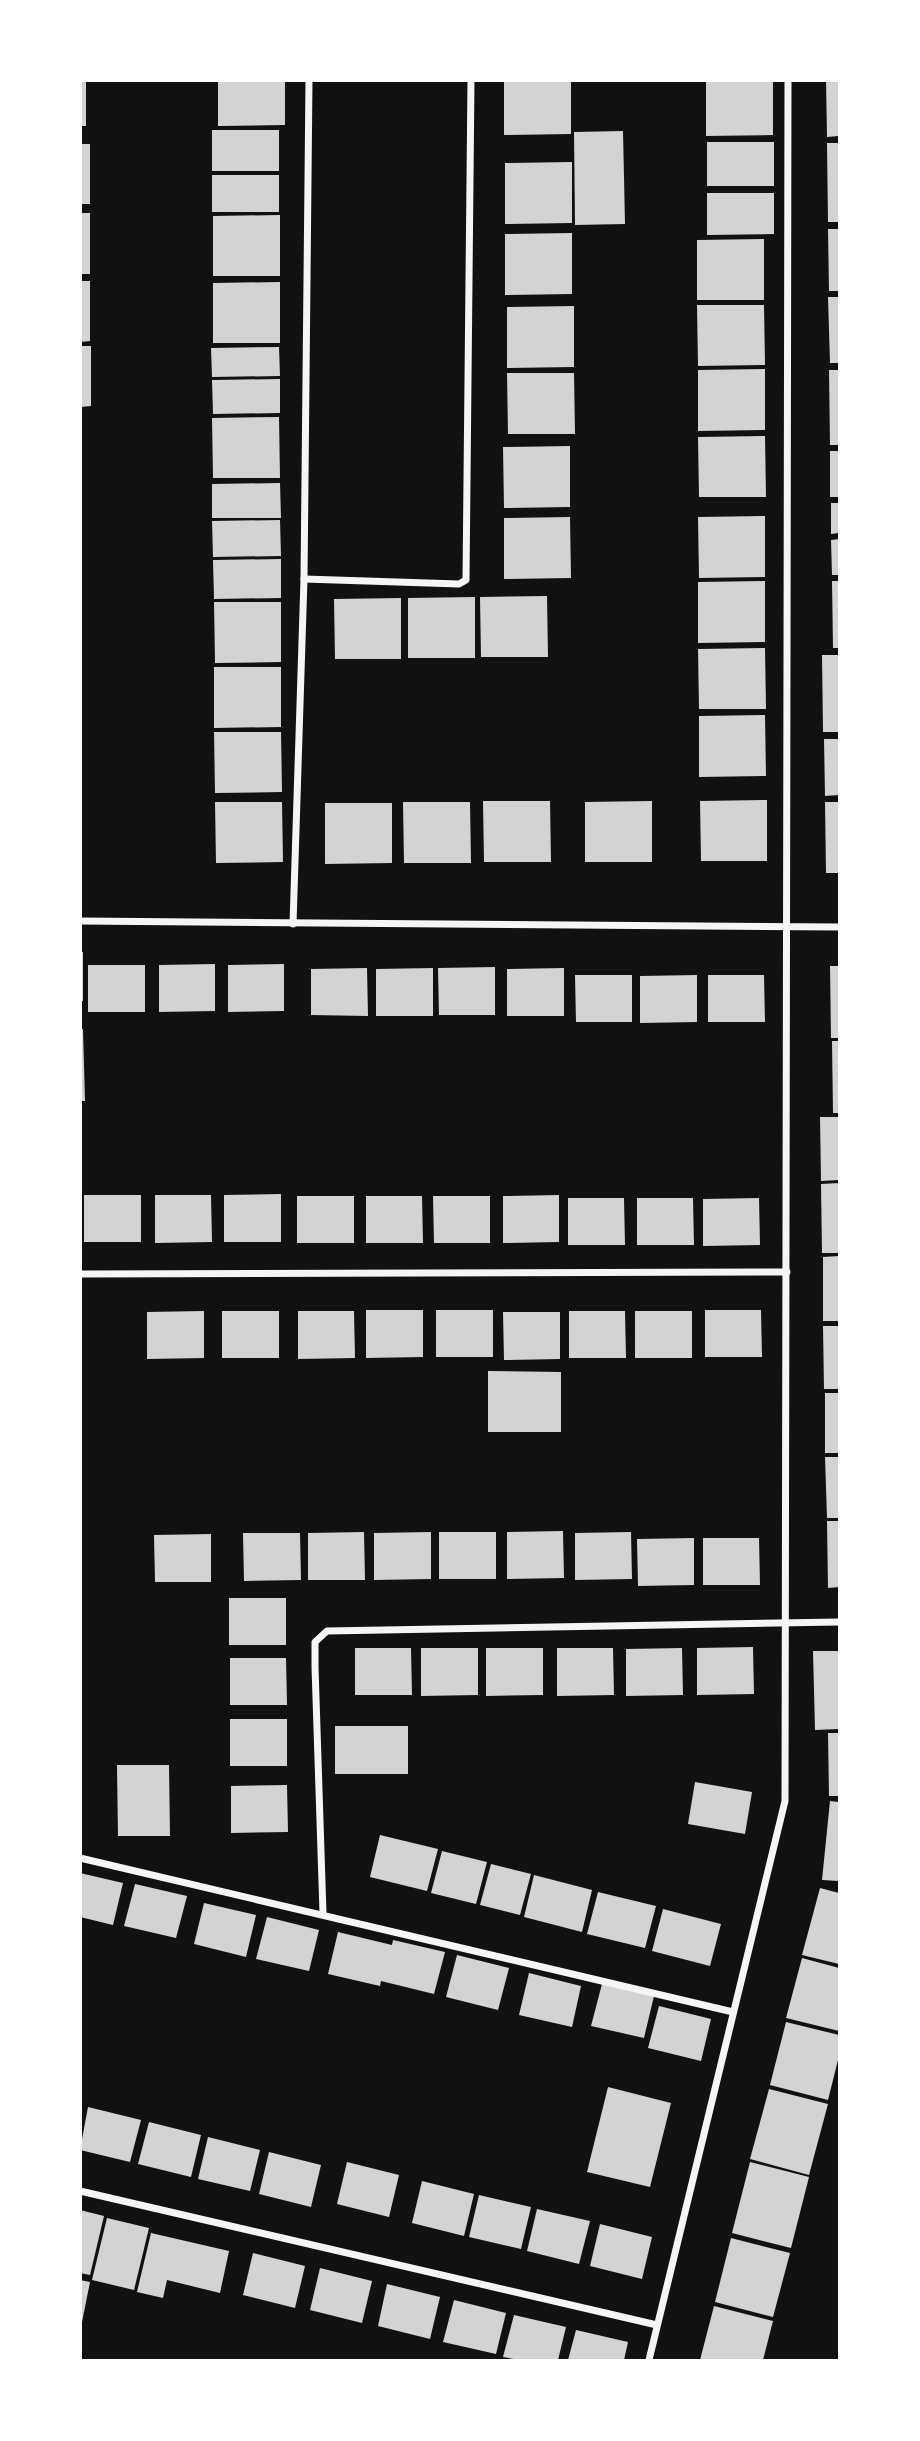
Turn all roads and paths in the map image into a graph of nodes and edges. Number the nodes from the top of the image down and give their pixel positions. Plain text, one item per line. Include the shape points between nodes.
1 (309, 80) edge
2 (471, 80) edge
3 (788, 80) edge
4 (304, 579) junction
5 (80, 921) edge
6 (293, 924) junction
7 (786, 927) junction
8 (839, 927) edge
9 (787, 1272) junction
10 (80, 1274) edge
11 (786, 1621) junction
12 (839, 1622) edge
13 (80, 1858) edge
14 (323, 1913) junction
15 (733, 2012) junction
16 (80, 2192) edge
17 (657, 2325) junction
18 (649, 2361) edge

1 - 4 street
2 - 4 street via 466,580 459,584
3 - 7 street
4 - 6 street
5 - 6 street
6 - 7 street
7 - 8 street
7 - 9 street
9 - 10 street
9 - 11 street
11 - 12 street
11 - 14 street via 327,1631 315,1642
11 - 15 street via 785,1801
13 - 14 street
14 - 15 street
15 - 17 street
16 - 17 street
17 - 18 street

